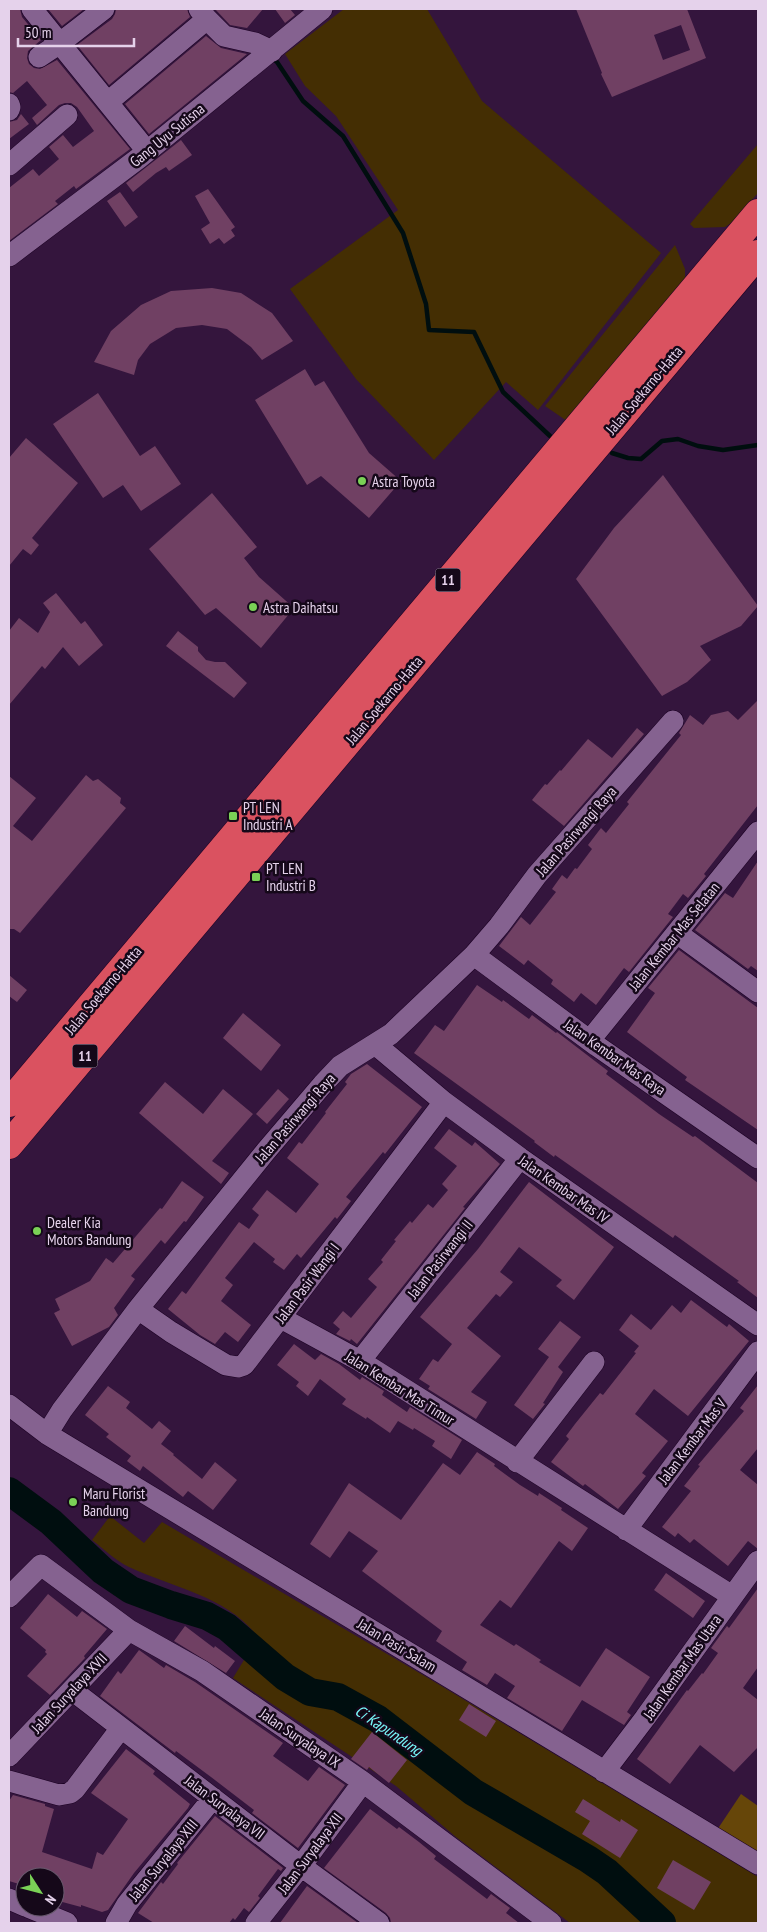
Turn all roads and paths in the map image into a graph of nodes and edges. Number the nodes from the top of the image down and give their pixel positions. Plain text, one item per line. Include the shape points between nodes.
1 (32, 9) edge
2 (104, 9) edge
3 (310, 13) edge
4 (203, 14) edge
5 (60, 43) junction
6 (269, 53) junction
7 (39, 57) dead end
8 (108, 102) junction
9 (9, 104) edge
10 (9, 110) edge
11 (67, 115) dead end
12 (148, 151) junction
13 (9, 165) edge
14 (758, 213) edge
15 (758, 254) edge
16 (9, 256) edge
17 (673, 721) dead end
18 (756, 839) edge
19 (677, 933) junction
20 (138, 948) junction
21 (474, 955) junction
22 (161, 966) junction
23 (758, 992) edge
24 (590, 1040) junction
25 (375, 1044) junction
26 (9, 1102) edge
27 (444, 1102) junction
28 (9, 1145) edge
29 (520, 1158) junction
30 (758, 1158) edge
31 (138, 1309) junction
32 (281, 1318) junction
33 (758, 1325) edge
34 (758, 1352) edge
35 (360, 1361) junction
36 (594, 1362) dead end
37 (9, 1405) edge
38 (9, 1419) edge
39 (41, 1430) junction
40 (517, 1462) junction
41 (626, 1530) junction
42 (758, 1561) edge
43 (732, 1596) junction
44 (9, 1597) edge
45 (129, 1630) junction
46 (72, 1690) junction
47 (121, 1728) junction
48 (9, 1756) edge
49 (604, 1772) junction
50 (9, 1781) edge
51 (363, 1782) junction
52 (213, 1798) junction
53 (758, 1864) edge
54 (301, 1866) junction
55 (53, 1917) edge
56 (67, 1923) edge
57 (116, 1923) edge
58 (256, 1923) edge
59 (379, 1923) edge
60 (551, 1923) edge

1 - 5 street
2 - 5 street
3 - 6 street, Gang Uyu Sutisna
4 - 6 street via 224,36 255,43
4 - 8 street
5 - 7 street
5 - 8 street
6 - 12 street, Gang Uyu Sutisna
8 - 12 street
9 - 10 street
11 - 13 street
12 - 16 street, Gang Uyu Sutisna
14 - 20 highway, Jalan Soekarno-Hatta / 11
15 - 22 highway, Jalan Soekarno-Hatta / 11
17 - 21 street, Jalan Pasirwangi Raya via 537,875
18 - 19 street, Jalan Kembar Mas Selatan
19 - 23 street
19 - 24 street, Jalan Kembar Mas Selatan
20 - 22 highway
20 - 26 highway, Jalan Soekarno-Hatta / 11
21 - 24 street, Jalan Kembar Mas Raya
21 - 25 street, Jalan Pasirwangi Raya via 391,1034
22 - 28 highway, Jalan Soekarno-Hatta / 11
24 - 30 street, Jalan Kembar Mas Raya
25 - 27 street, Jalan Kembar Mas IV
25 - 31 street, Jalan Pasirwangi Raya via 340,1066 323,1084
27 - 29 street, Jalan Kembar Mas IV
27 - 32 street, Jalan Pasir Wangi I
29 - 33 street, Jalan Kembar Mas IV
29 - 35 street, Jalan Pasirwangi II
31 - 32 street, Jalan Pasir Wangi I via 226,1365 238,1368 244,1365
31 - 39 street, Jalan Pasirwangi Raya via 62,1410
32 - 35 street, Jalan Kembar Mas Timur
34 - 41 street, Jalan Kembar Mas V
35 - 40 street, Jalan Kembar Mas Timur
36 - 40 street
37 - 39 street, Jalan Pasir Salam
38 - 39 street, Jalan Pasir Salam
39 - 49 street, Jalan Pasir Salam
40 - 41 street, Jalan Kembar Mas Timur
41 - 43 street, Jalan Kembar Mas Timur
42 - 43 street, Jalan Kembar Mas Utara
43 - 49 street, Jalan Kembar Mas Utara
44 - 45 street, Jalan Suryalaya IX via 41,1565
45 - 46 street, Jalan Suryalaya XVII
45 - 51 street, Jalan Suryalaya IX via 202,1671
46 - 47 street, Jalan Suryalaya VII
46 - 48 street, Jalan Suryalaya XVII
47 - 50 street via 70,1793 59,1795
47 - 52 street, Jalan Suryalaya VII
49 - 53 street, Jalan Pasir Salam
51 - 54 street, Jalan Suryalaya XII
51 - 60 street, Jalan Suryalaya IX
52 - 54 street, Jalan Suryalaya VII
52 - 57 street, Jalan Suryalaya XIII via 127,1904
54 - 58 street, Jalan Suryalaya XII
54 - 59 street, Jalan Suryalaya VII
55 - 56 street

